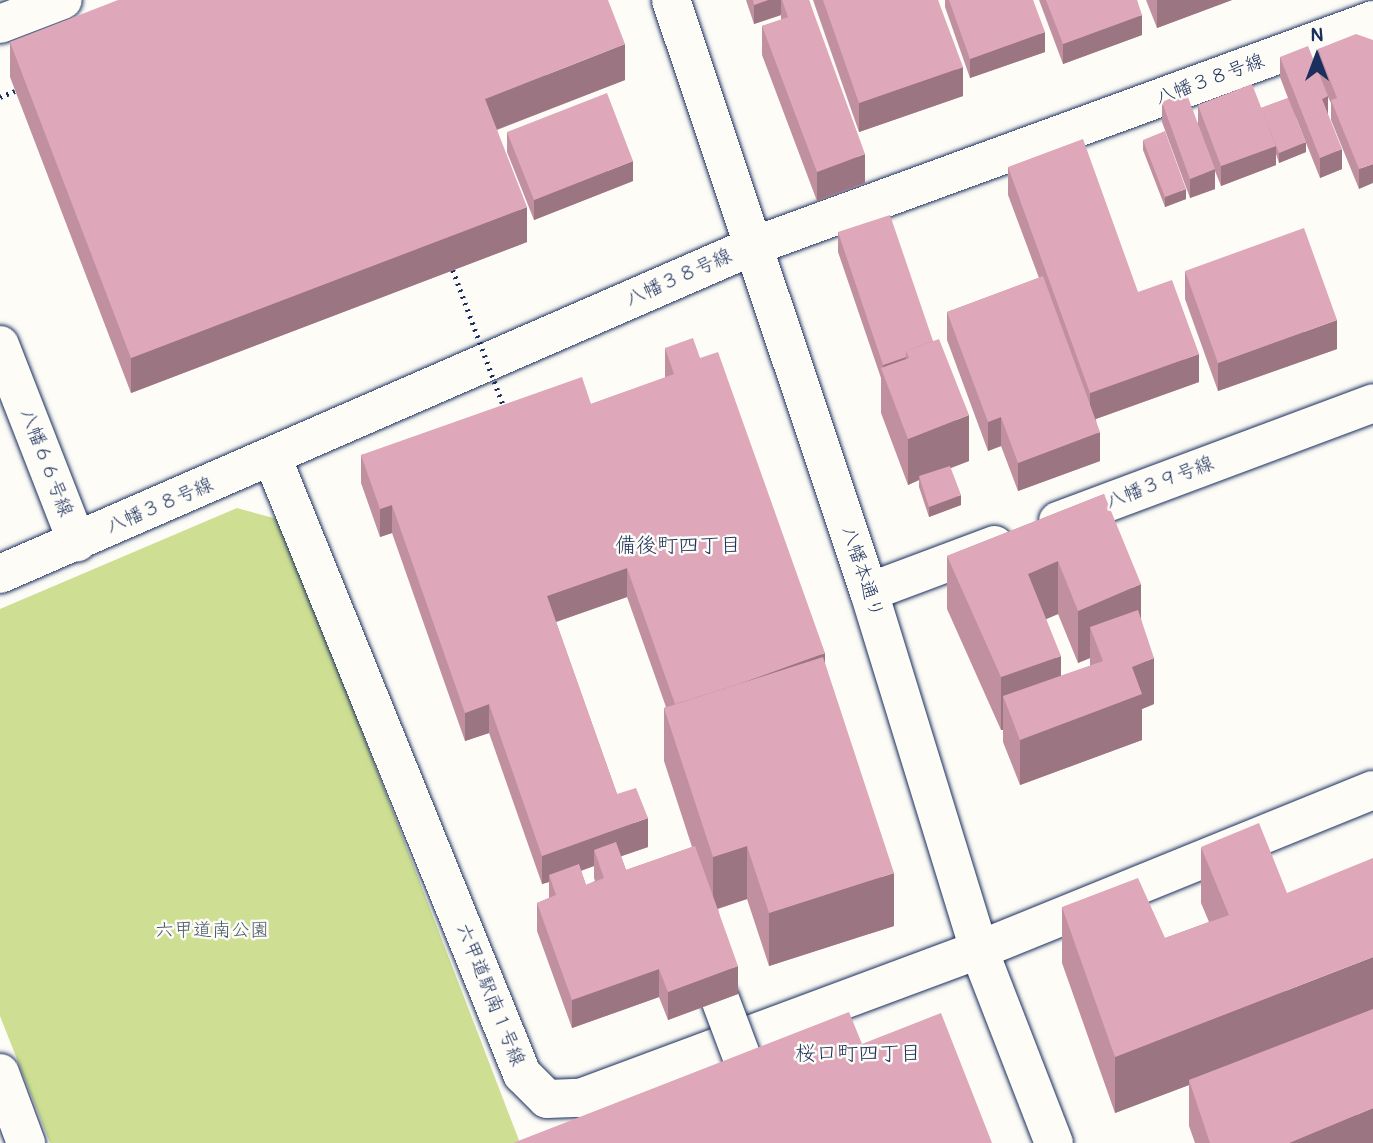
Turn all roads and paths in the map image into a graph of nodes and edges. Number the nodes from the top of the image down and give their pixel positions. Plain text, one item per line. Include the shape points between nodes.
1 (63, 0) edge
2 (671, 0) edge
3 (13, 13) edge
4 (1373, 20) edge
5 (15, 91) edge
6 (0, 97) edge
7 (751, 247) junction
8 (453, 270) edge
9 (0, 345) edge
10 (1373, 403) edge
11 (508, 418) edge
12 (272, 457) junction
13 (77, 542) junction
14 (3, 563) edge
15 (869, 592) junction
16 (1373, 790) edge
17 (979, 950) junction
18 (720, 999) edge
19 (0, 1073) edge
20 (753, 1087) edge
21 (26, 1143) edge
22 (1054, 1143) edge

1 - 3 street
2 - 7 street, 八幡本通り
4 - 7 street, 八幡３８号線
5 - 6 path
7 - 12 street, 八幡３８号線
7 - 15 street, 八幡本通り
8 - 11 path, bridge
9 - 13 street, 八幡６６号線
10 - 15 street, 八幡３９号線
12 - 13 street, 八幡３８号線
12 - 17 street, 六甲道駅南１号線 via 522,1074 547,1099 580,1098
13 - 14 street, 八幡３８号線
15 - 17 street, 八幡本通り
16 - 17 street, 六甲道駅南１号線
17 - 22 street, 八幡本通り
18 - 20 street, bridge
19 - 21 street

